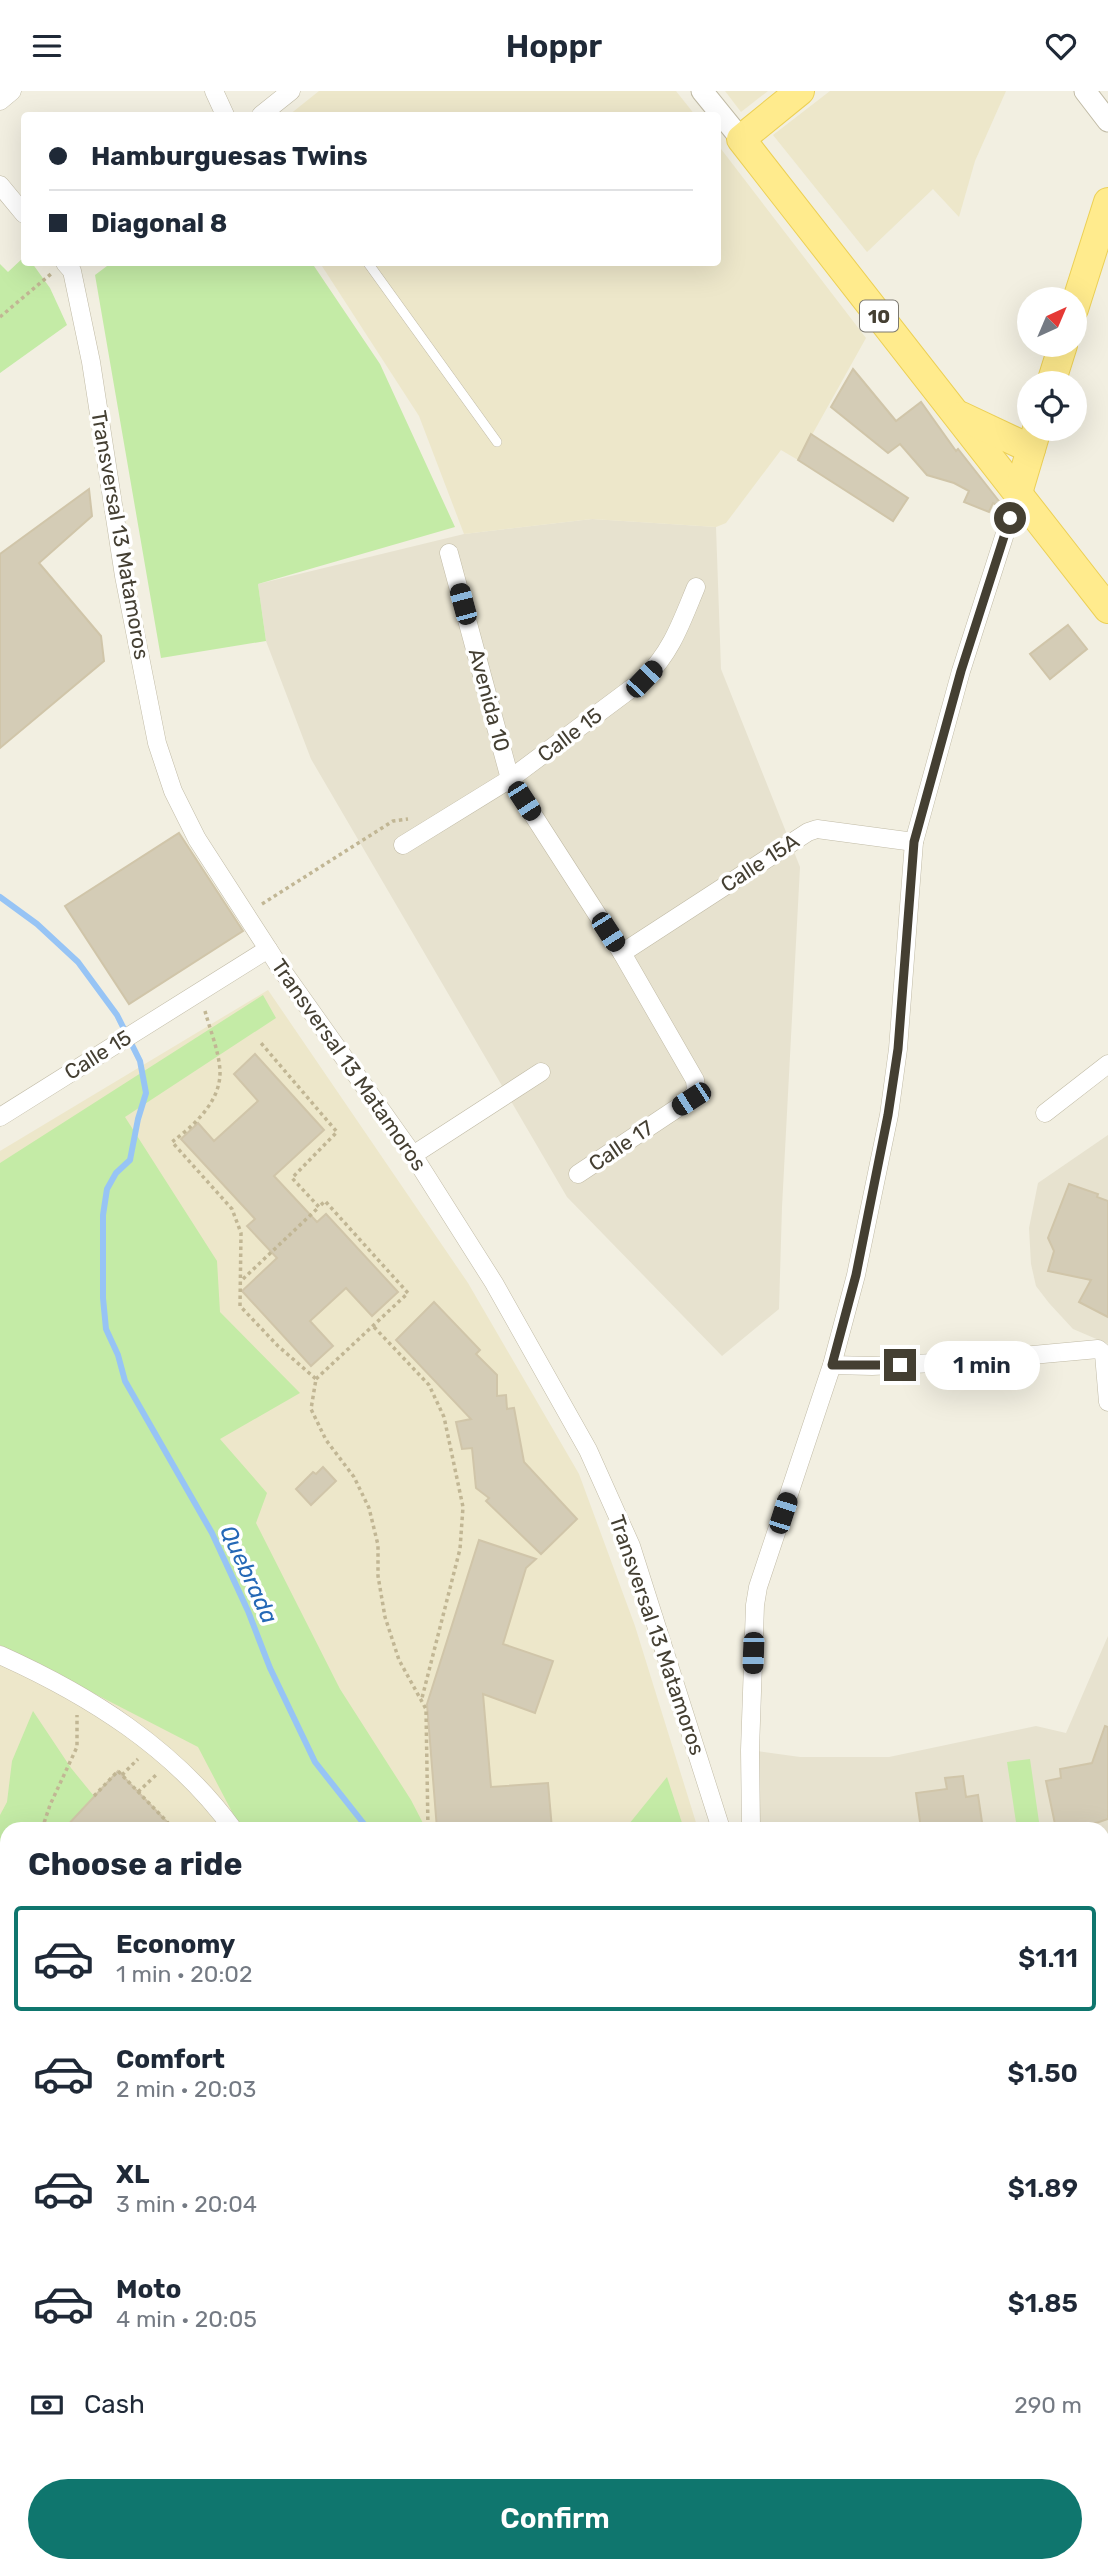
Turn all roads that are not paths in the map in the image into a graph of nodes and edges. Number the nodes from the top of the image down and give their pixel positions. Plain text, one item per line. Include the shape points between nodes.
1 (12, 91) edge
2 (214, 91) edge
3 (291, 91) edge
4 (702, 91) edge
5 (800, 91) edge
6 (1084, 91) edge
7 (0, 101) edge
8 (224, 112) edge
9 (266, 112) edge
10 (719, 112) edge
11 (721, 114) edge
12 (1108, 121) edge
13 (741, 139) junction
14 (0, 185) edge
15 (1108, 202) edge
16 (21, 210) edge
17 (370, 266) edge
18 (69, 267) edge
19 (1081, 287) edge
20 (955, 414) junction
21 (1017, 434) edge
22 (1033, 441) edge
23 (497, 442) dead end
24 (1018, 493) junction
25 (450, 553) dead end
26 (696, 587) dead end
27 (1108, 608) edge
28 (510, 779) junction
29 (914, 842) junction
30 (404, 845) dead end
31 (268, 949) junction
32 (622, 953) junction
33 (1108, 1063) edge
34 (541, 1072) dead end
35 (696, 1090) joint
36 (1045, 1113) dead end
37 (0, 1117) edge
38 (413, 1155) junction
39 (578, 1174) dead end
40 (832, 1365) junction
41 (1108, 1402) edge
42 (0, 1655) edge
43 (228, 1822) edge
44 (719, 1822) edge
45 (751, 1822) edge

1 - 7 street
2 - 8 street
3 - 9 street
4 - 10 street
5 - 13 main road
6 - 12 street
11 - 13 street
13 - 20 main road, 10
14 - 16 street
15 - 19 main road
17 - 23 lane
18 - 31 street, Transversal 13 Matamoros via 91,362 124,576 157,743 197,839
20 - 21 main road
20 - 24 main road, 10
22 - 24 main road
24 - 27 main road, 10
24 - 29 street via 961,671
25 - 28 street, Avenida 10
26 - 28 street, Calle 15 via 672,645 653,670
28 - 30 street, Calle 15
28 - 32 street, Avenida 10
29 - 32 street, Calle 15A via 817,829 808,832
29 - 40 street via 891,1102 856,1275
31 - 37 street, Calle 15
31 - 38 street, Transversal 13 Matamoros
32 - 35 street, Avenida 10 via 695,1080
33 - 36 street
34 - 38 street
35 - 39 street, Calle 17 via 691,1099
38 - 44 street, Transversal 13 Matamoros via 494,1283 587,1450 631,1546
40 - 41 street via 955,1362 1098,1349 1104,1354
40 - 45 street via 758,1587
42 - 43 street via 96,1704 150,1741

